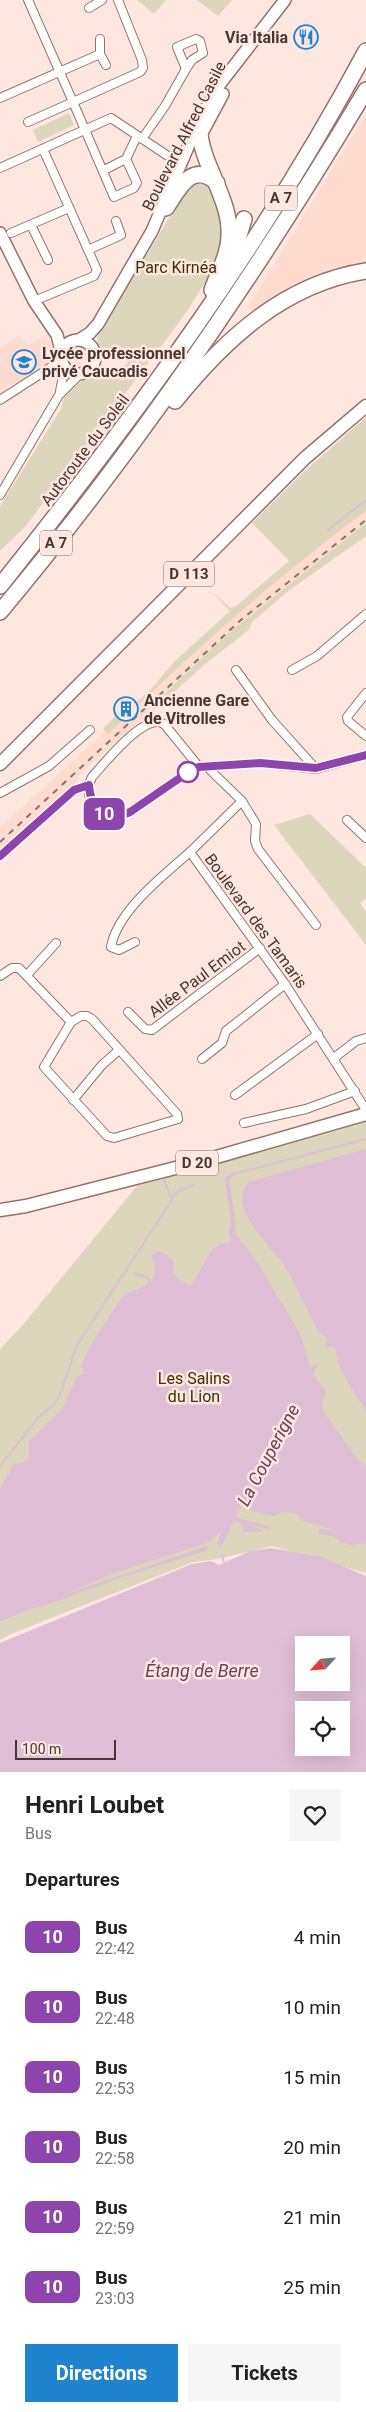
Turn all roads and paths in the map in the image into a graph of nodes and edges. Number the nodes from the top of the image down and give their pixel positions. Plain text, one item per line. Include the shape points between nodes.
1 (28, 0) edge
2 (102, 0) edge
3 (118, 0) edge
4 (284, 0) edge
5 (89, 8) dead end
6 (100, 39) dead end
7 (366, 51) edge
8 (100, 54) junction
9 (243, 55) junction
10 (106, 65) dead end
11 (186, 69) dead end
12 (60, 72) junction
13 (366, 90) edge
14 (0, 98) edge
15 (73, 102) junction
16 (200, 120) junction
17 (28, 122) dead end
18 (86, 130) junction
19 (140, 138) junction
20 (200, 138) junction
21 (43, 149) junction
22 (126, 159) junction
23 (180, 164) junction
24 (0, 168) edge
25 (104, 170) junction
26 (217, 183) junction
27 (69, 208) junction
28 (166, 208) junction
29 (244, 219) dead end
30 (116, 221) dead end
31 (31, 225) junction
32 (152, 231) junction
33 (6, 233) edge
34 (88, 250) junction
35 (48, 260) dead end
36 (366, 271) edge
37 (212, 290) junction
38 (34, 301) junction
39 (98, 324) junction
40 (56, 334) junction
41 (188, 339) junction
42 (76, 341) junction
43 (92, 348) junction
44 (63, 360) junction
45 (81, 374) junction
46 (59, 395) junction
47 (0, 400) edge
48 (366, 406) edge
49 (111, 474) junction
50 (0, 495) edge
51 (0, 586) edge
52 (0, 612) edge
53 (364, 619) edge
54 (236, 670) dead end
55 (292, 670) dead end
56 (366, 693) edge
57 (90, 730) dead end
58 (366, 736) edge
59 (16, 747) junction
60 (366, 755) edge
61 (0, 759) edge
62 (0, 764) edge
63 (203, 767) junction
64 (316, 768) junction
65 (89, 785) junction
66 (0, 793) edge
67 (242, 801) junction
68 (347, 820) dead end
69 (366, 838) edge
70 (190, 852) junction
71 (0, 856) edge
72 (316, 925) dead end
73 (135, 942) dead end
74 (56, 943) dead end
75 (260, 948) junction
76 (27, 975) junction
77 (0, 976) edge
78 (285, 984) junction
79 (128, 1012) dead end
80 (71, 1022) junction
81 (318, 1034) junction
82 (366, 1038) edge
83 (119, 1050) junction
84 (334, 1058) junction
85 (202, 1059) dead end
86 (355, 1091) junction
87 (235, 1095) dead end
88 (73, 1100) junction
89 (366, 1110) edge
90 (366, 1114) edge
91 (244, 1123) dead end
92 (26, 1206) junction
93 (0, 1210) edge
94 (0, 1220) edge

1 - 12 street
2 - 5 street
3 - 15 street via 143,68
4 - 9 street, Boulevard Alfred Casile
6 - 8 street
7 - 41 highway, Autoroute du Soleil / A 7 via 286,190
8 - 10 street
8 - 12 street
9 - 16 street, Boulevard Alfred Casile via 223,80
9 - 20 street, Boulevard Alfred Casile
11 - 19 street via 165,106
12 - 14 street
12 - 15 street
13 - 49 highway, Autoroute du Soleil / A 7 via 268,251
15 - 17 street
15 - 18 street
16 - 20 highway
16 - 23 street, Boulevard Alfred Casile
18 - 19 street via 111,118
18 - 21 street
18 - 25 street
19 - 22 street
19 - 23 street
20 - 26 highway
20 - 28 street, Boulevard Alfred Casile
21 - 24 street
21 - 27 street
22 - 25 street
22 - 25 street via 137,183 134,188 114,197
23 - 32 street, Boulevard Alfred Casile
26 - 28 highway via 203,174 193,175
26 - 37 highway via 230,235
27 - 31 street
27 - 34 street
28 - 32 street, Boulevard Alfred Casile
29 - 37 highway via 231,259
30 - 34 street via 121,235
31 - 33 street
31 - 35 street
32 - 39 street, Boulevard Alfred Casile
33 - 38 street
34 - 38 street via 97,270 94,276
36 - 49 highway via 313,286 257,317 209,361
37 - 41 highway
38 - 40 street
39 - 42 street, Boulevard Alfred Casile via 90,334
39 - 43 street, Boulevard Alfred Casile
40 - 42 street
40 - 44 street
41 - 51 highway, Autoroute du Soleil / A 7 via 114,442
42 - 43 street
42 - 44 street via 66,346
43 - 45 street via 94,364
44 - 45 street via 72,373
44 - 46 street
44 - 47 street
45 - 46 street
46 - 50 street
48 - 59 main road, D 113 via 305,458
49 - 52 highway, Autoroute du Soleil / A 7
53 - 55 street via 317,656
54 - 64 street via 272,720
56 - 58 street via 347,717
57 - 66 street via 49,766
59 - 61 street
59 - 62 main road, D 113
60 - 64 street
63 - 64 street via 260,763
63 - 65 street via 190,771 121,816 107,815 97,809 92,802
63 - 65 street via 158,720 139,729 92,777
63 - 67 street
65 - 71 street via 74,790
67 - 70 street, Boulevard des Tamaris
67 - 72 street via 254,819 256,845 260,852
68 - 69 street
70 - 73 street via 132,908 111,947 119,950
70 - 75 street, Boulevard des Tamaris
74 - 76 street
75 - 78 street, Boulevard des Tamaris
75 - 79 street, Allée Paul Emiot via 152,1030 145,1030
76 - 77 street via 14,967
76 - 80 street
78 - 81 street, Boulevard des Tamaris
78 - 85 street via 226,1030 222,1043
80 - 83 street via 81,1016 90,1017
80 - 88 street via 44,1067
81 - 84 street, Boulevard des Tamaris
81 - 87 street
82 - 84 street via 356,1041
83 - 88 street
83 - 88 street via 178,1114 178,1119 112,1138
84 - 86 street, Boulevard des Tamaris
86 - 89 street, Boulevard des Tamaris
86 - 91 street via 306,1109
90 - 92 main road, D 20 via 199,1162
92 - 93 main road, D 20
92 - 94 main road, D 20

